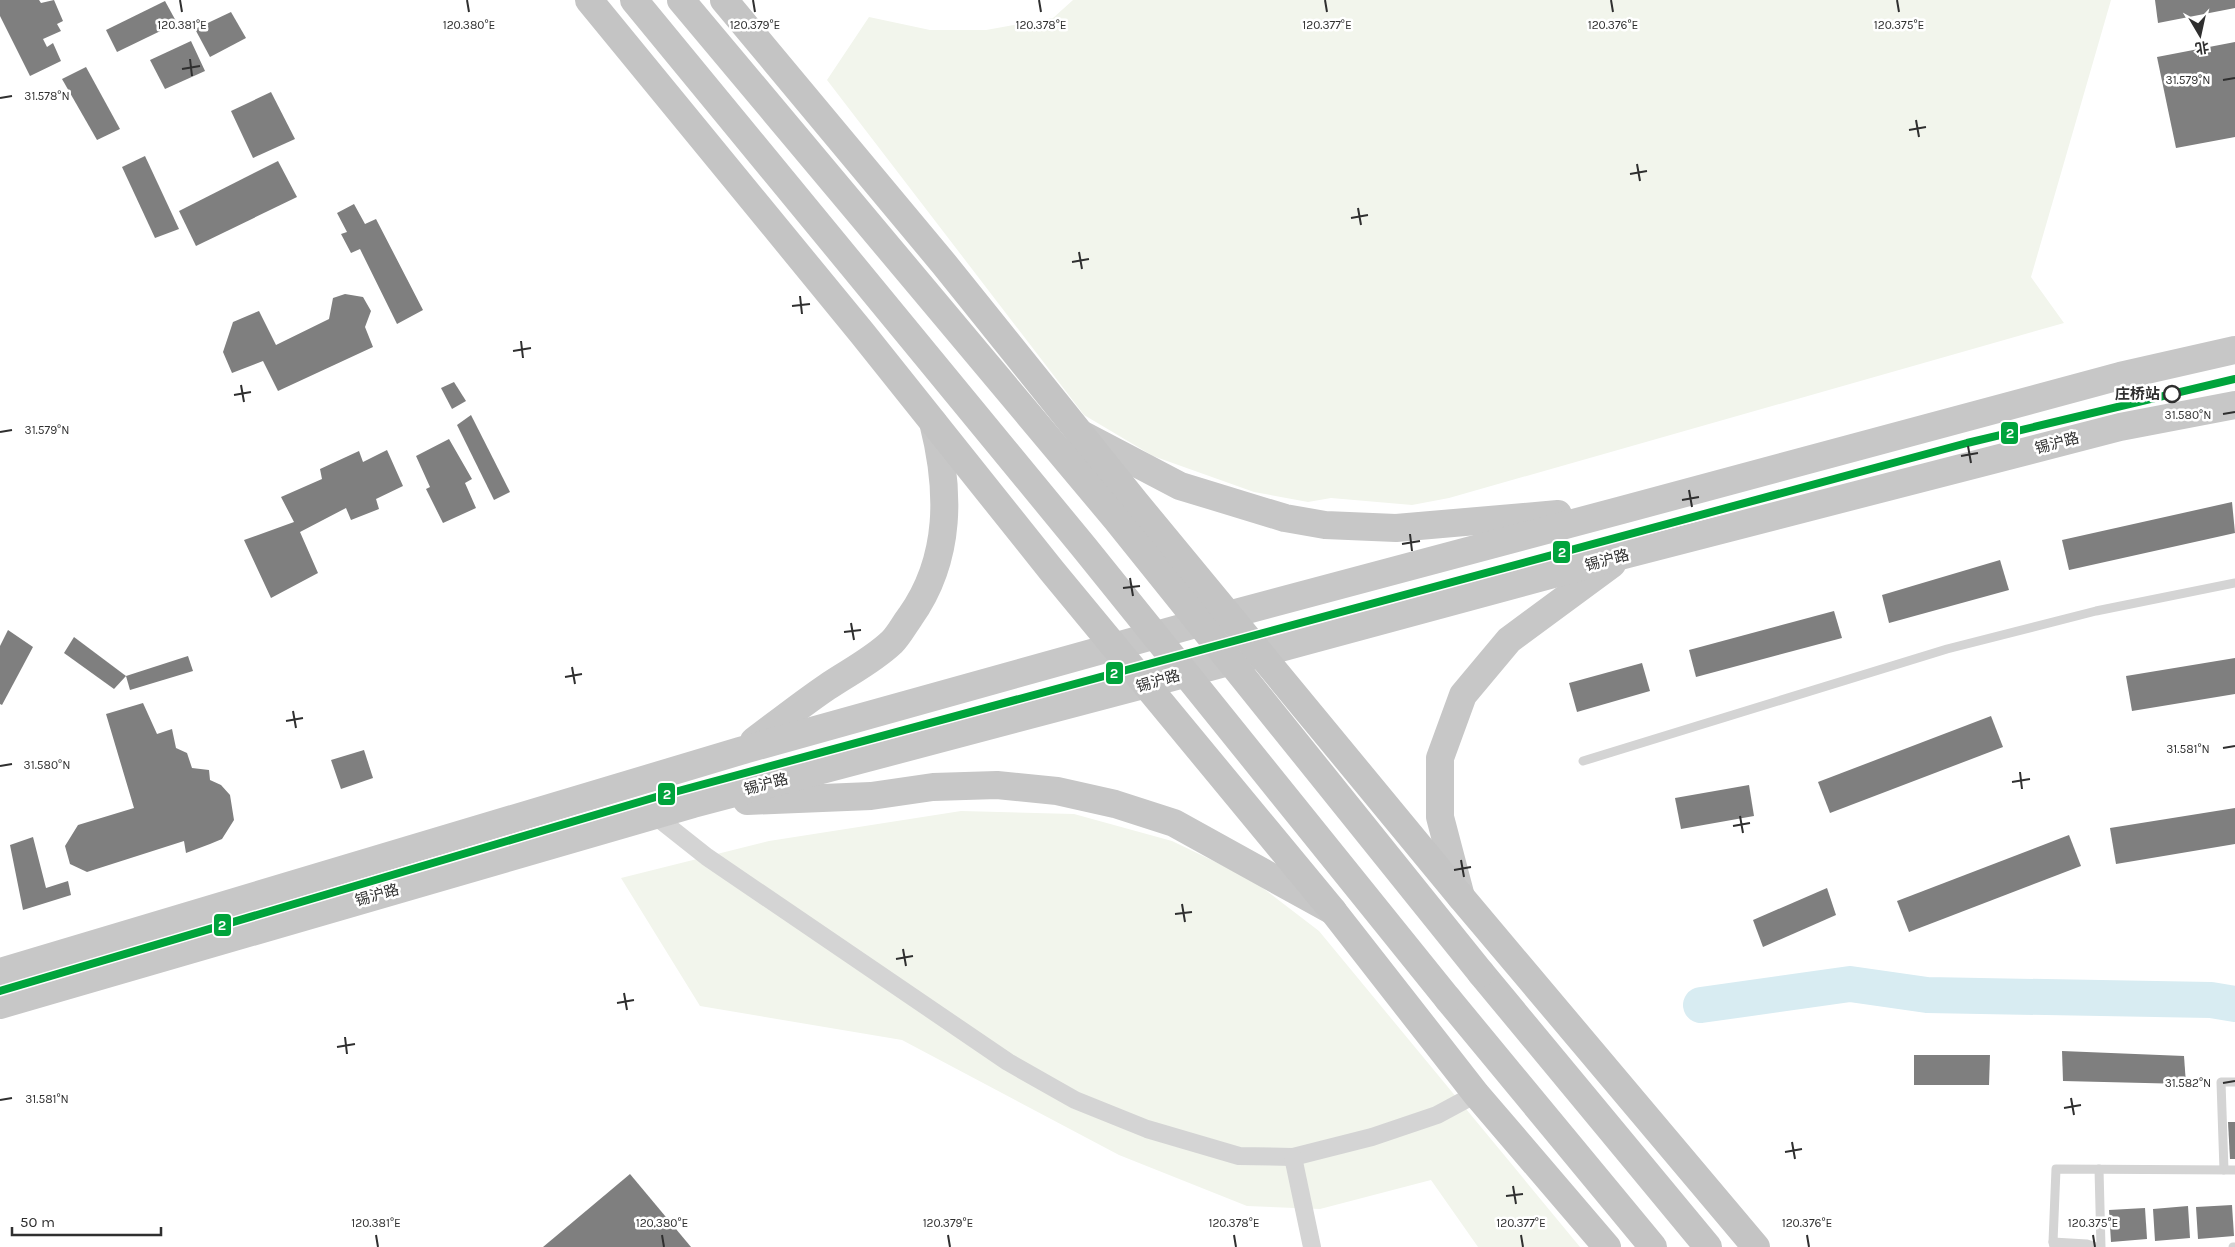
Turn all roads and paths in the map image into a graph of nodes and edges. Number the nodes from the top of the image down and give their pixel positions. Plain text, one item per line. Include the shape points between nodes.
1 (589, 0) edge
2 (634, 0) edge
3 (681, 0) edge
4 (724, 0) edge
5 (2235, 350) edge
6 (2235, 405) edge
7 (933, 422) junction
8 (1079, 432) junction
9 (1622, 510) junction
10 (1624, 555) junction
11 (2235, 583) edge
12 (1228, 616) junction
13 (1117, 648) junction
14 (1260, 652) junction
15 (1147, 684) junction
16 (740, 751) junction
17 (1583, 760) dead end
18 (693, 804) junction
19 (654, 815) junction
20 (1460, 897) junction
21 (1333, 911) junction
22 (0, 972) edge
23 (0, 1005) edge
24 (2235, 1082) edge
25 (1476, 1094) junction
26 (1293, 1157) junction
27 (2098, 1169) junction
28 (2224, 1170) junction
29 (2235, 1170) edge
30 (2054, 1245) edge
31 (1312, 1247) edge
32 (1607, 1247) edge
33 (1653, 1247) edge
34 (1708, 1247) edge
35 (1756, 1247) edge
36 (2096, 1247) edge
37 (2101, 1247) edge

1 - 7 highway
2 - 33 highway, bridge
3 - 34 highway, bridge via 1116,519 1481,972
4 - 8 highway
5 - 9 main road via 2111,379
6 - 10 main road, 锡沪路 via 2120,427
7 - 13 highway
7 - 16 main road via 942,458 946,495 944,531 936,567 919,605 893,641 863,666 826,688
8 - 9 main road via 1180,486 1285,518 1326,525 1396,528
8 - 12 highway
9 - 12 main road
10 - 14 main road, 锡沪路
10 - 20 main road via 1509,640 1463,695 1440,758 1440,816
11 - 17 lane via 2096,611 1947,649
12 - 13 main road
12 - 14 highway
13 - 15 highway
13 - 16 main road
14 - 15 main road, 锡沪路
14 - 20 highway
15 - 18 main road, 锡沪路
15 - 21 highway
16 - 22 main road
18 - 19 main road, 锡沪路
18 - 21 main road via 871,796 933,787 997,785 1057,791 1115,804 1174,823
19 - 23 main road, 锡沪路
19 - 26 street via 707,857 992,1051 1075,1100 1147,1129 1239,1156
20 - 35 highway
21 - 25 highway
24 - 28 lane via 2221,1082
25 - 26 street via 1437,1115 1372,1137
25 - 32 highway
26 - 31 street
27 - 28 lane
27 - 30 lane via 2056,1169
27 - 37 lane
28 - 29 lane
30 - 36 lane via 2088,1244

